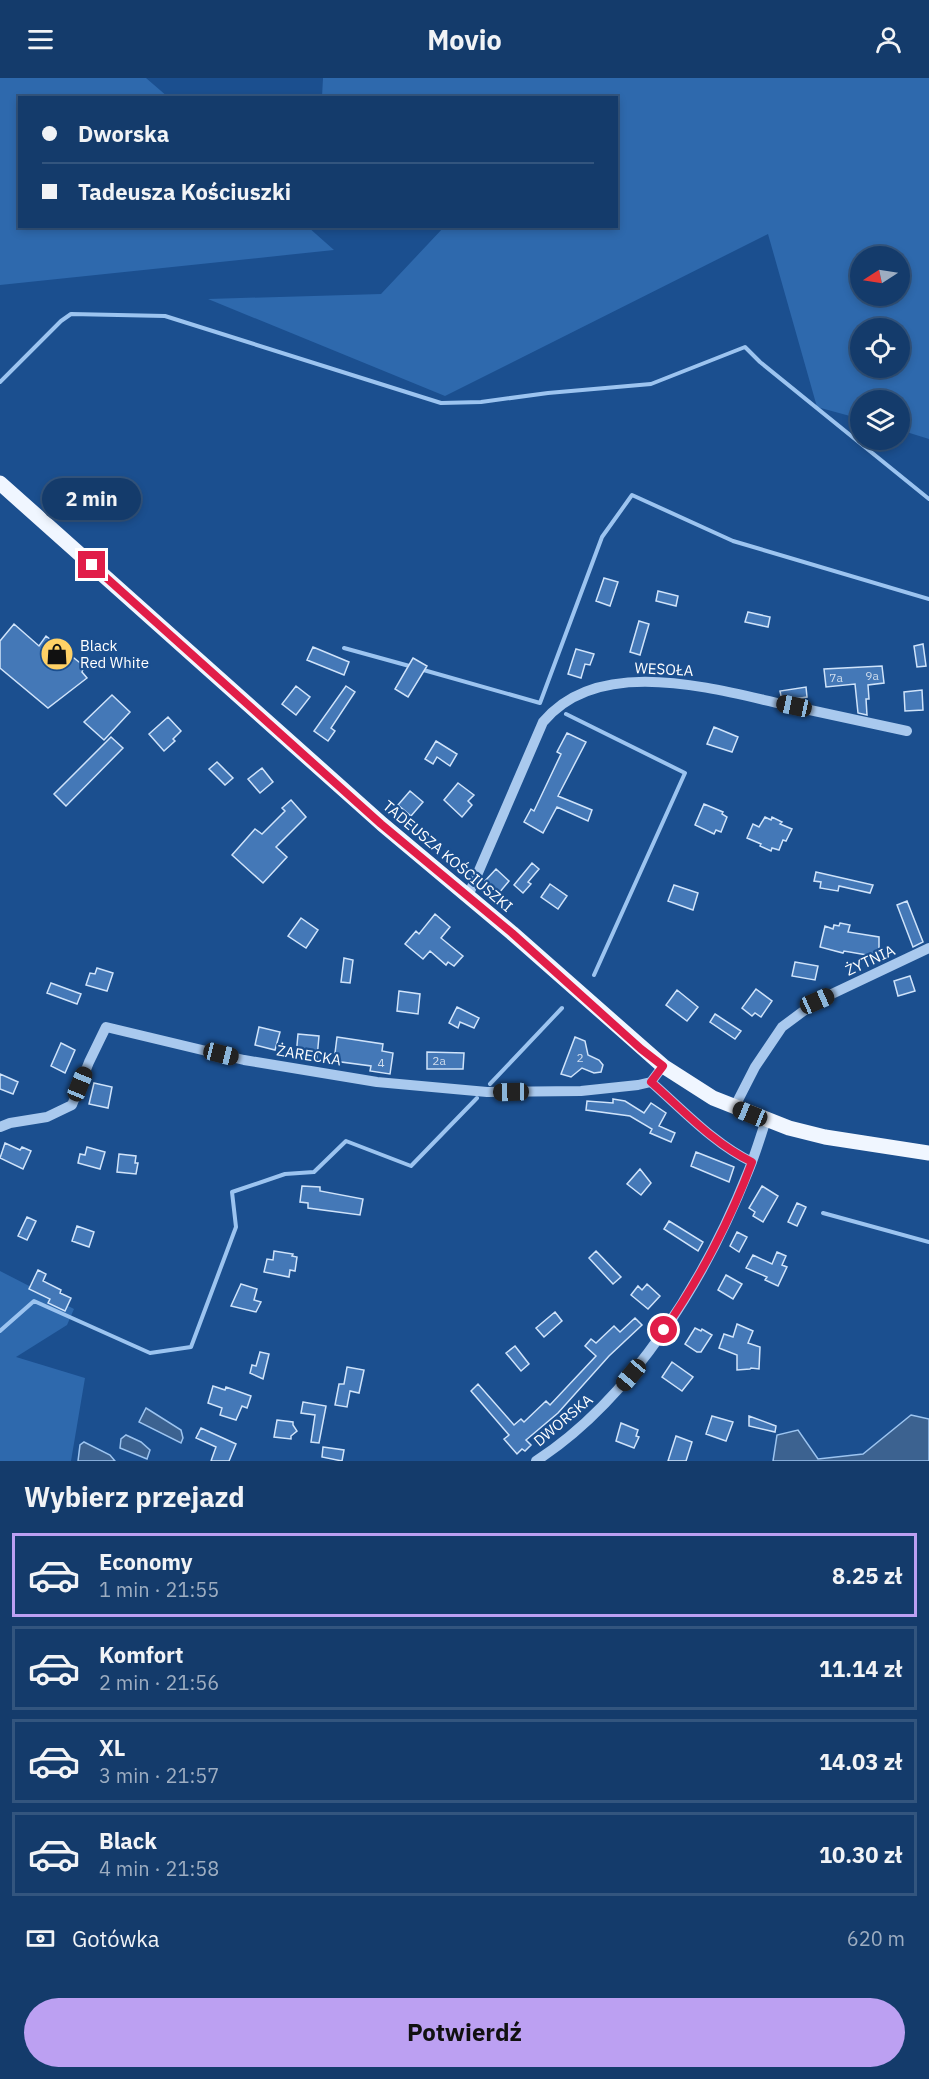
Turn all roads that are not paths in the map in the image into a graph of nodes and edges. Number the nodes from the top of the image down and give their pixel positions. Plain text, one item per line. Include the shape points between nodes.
1 (0, 483) edge
2 (907, 731) dead end
3 (468, 896) junction
4 (929, 948) edge
5 (663, 1066) junction
6 (651, 1082) junction
7 (734, 1108) junction
8 (766, 1120) junction
9 (0, 1127) edge
10 (929, 1153) edge
11 (752, 1162) junction
12 (536, 1461) edge

1 - 3 main road, TADEUSZA KOŚCIUSZKI
2 - 3 street, WESOŁA via 693,686 640,681 608,684 568,699 543,722
3 - 5 main road, TADEUSZA KOŚCIUSZKI
4 - 7 street, ŻYTNIA via 817,1001 782,1027
5 - 6 street
5 - 7 main road, TADEUSZA KOŚCIUSZKI
6 - 9 street, ŻARECKA via 581,1091 487,1092 377,1082 244,1060 106,1027 72,1105 47,1117
6 - 11 street via 714,1137
7 - 8 main road, TADEUSZA KOŚCIUSZKI
8 - 10 main road, TADEUSZA KOŚCIUSZKI via 825,1137
8 - 11 street, DWORSKA
11 - 12 street, DWORSKA via 694,1282 652,1347 599,1411

